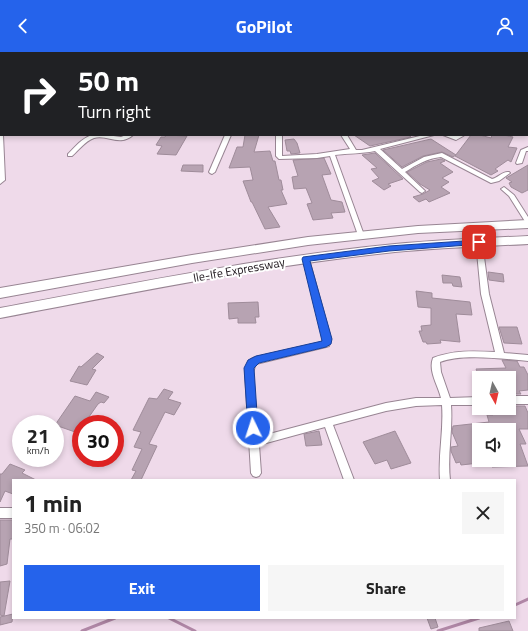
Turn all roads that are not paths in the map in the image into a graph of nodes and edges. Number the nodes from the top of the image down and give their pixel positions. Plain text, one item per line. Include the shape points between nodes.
1 (43, 52) edge
2 (50, 52) edge
3 (0, 136) edge
4 (94, 136) edge
5 (105, 136) edge
6 (128, 136) edge
7 (228, 136) edge
8 (279, 136) edge
9 (345, 136) edge
10 (427, 136) edge
11 (449, 136) edge
12 (460, 136) edge
13 (375, 148) junction
14 (528, 149) edge
15 (353, 150) junction
16 (332, 154) junction
17 (70, 156) dead end
18 (519, 163) dead end
19 (212, 172) dead end
20 (401, 172) junction
21 (507, 173) dead end
22 (0, 182) edge
23 (504, 189) dead end
24 (422, 191) dead end
25 (528, 223) edge
26 (361, 235) junction
27 (528, 240) edge
28 (479, 242) junction
29 (306, 259) junction
30 (0, 294) edge
31 (0, 313) edge
32 (500, 355) junction
33 (528, 358) edge
34 (516, 400) edge
35 (528, 400) edge
36 (446, 401) junction
37 (472, 401) edge
38 (328, 423) junction
39 (254, 442) junction
40 (256, 473) dead end
41 (348, 479) edge
42 (445, 479) edge
43 (0, 513) edge
44 (12, 513) edge

1 - 2 street
3 - 22 street
4 - 17 street via 83,142
5 - 6 street via 122,140
7 - 19 street
8 - 16 street via 281,158
9 - 15 street
10 - 13 street
11 - 12 street
13 - 15 street via 362,152
13 - 20 street
14 - 18 street via 524,150
15 - 16 street
16 - 26 street
20 - 21 street via 442,154 491,180 497,180
20 - 24 street
23 - 25 street via 511,195
25 - 26 highway, Ile-Ife Expressway
26 - 30 highway, Ile-Ife Expressway via 210,256
27 - 28 highway, Ile-Ife Expressway
28 - 29 highway, Ile-Ife Expressway via 389,248
28 - 32 street via 484,294
29 - 31 highway, Ile-Ife Expressway via 252,266
29 - 39 street via 327,339 326,344 252,362 249,372
32 - 33 street
32 - 36 street via 440,357 436,360 434,371
34 - 35 street
36 - 37 street
36 - 38 street via 386,407
36 - 42 street via 443,465
38 - 39 street
38 - 41 street
39 - 40 street
43 - 44 street

